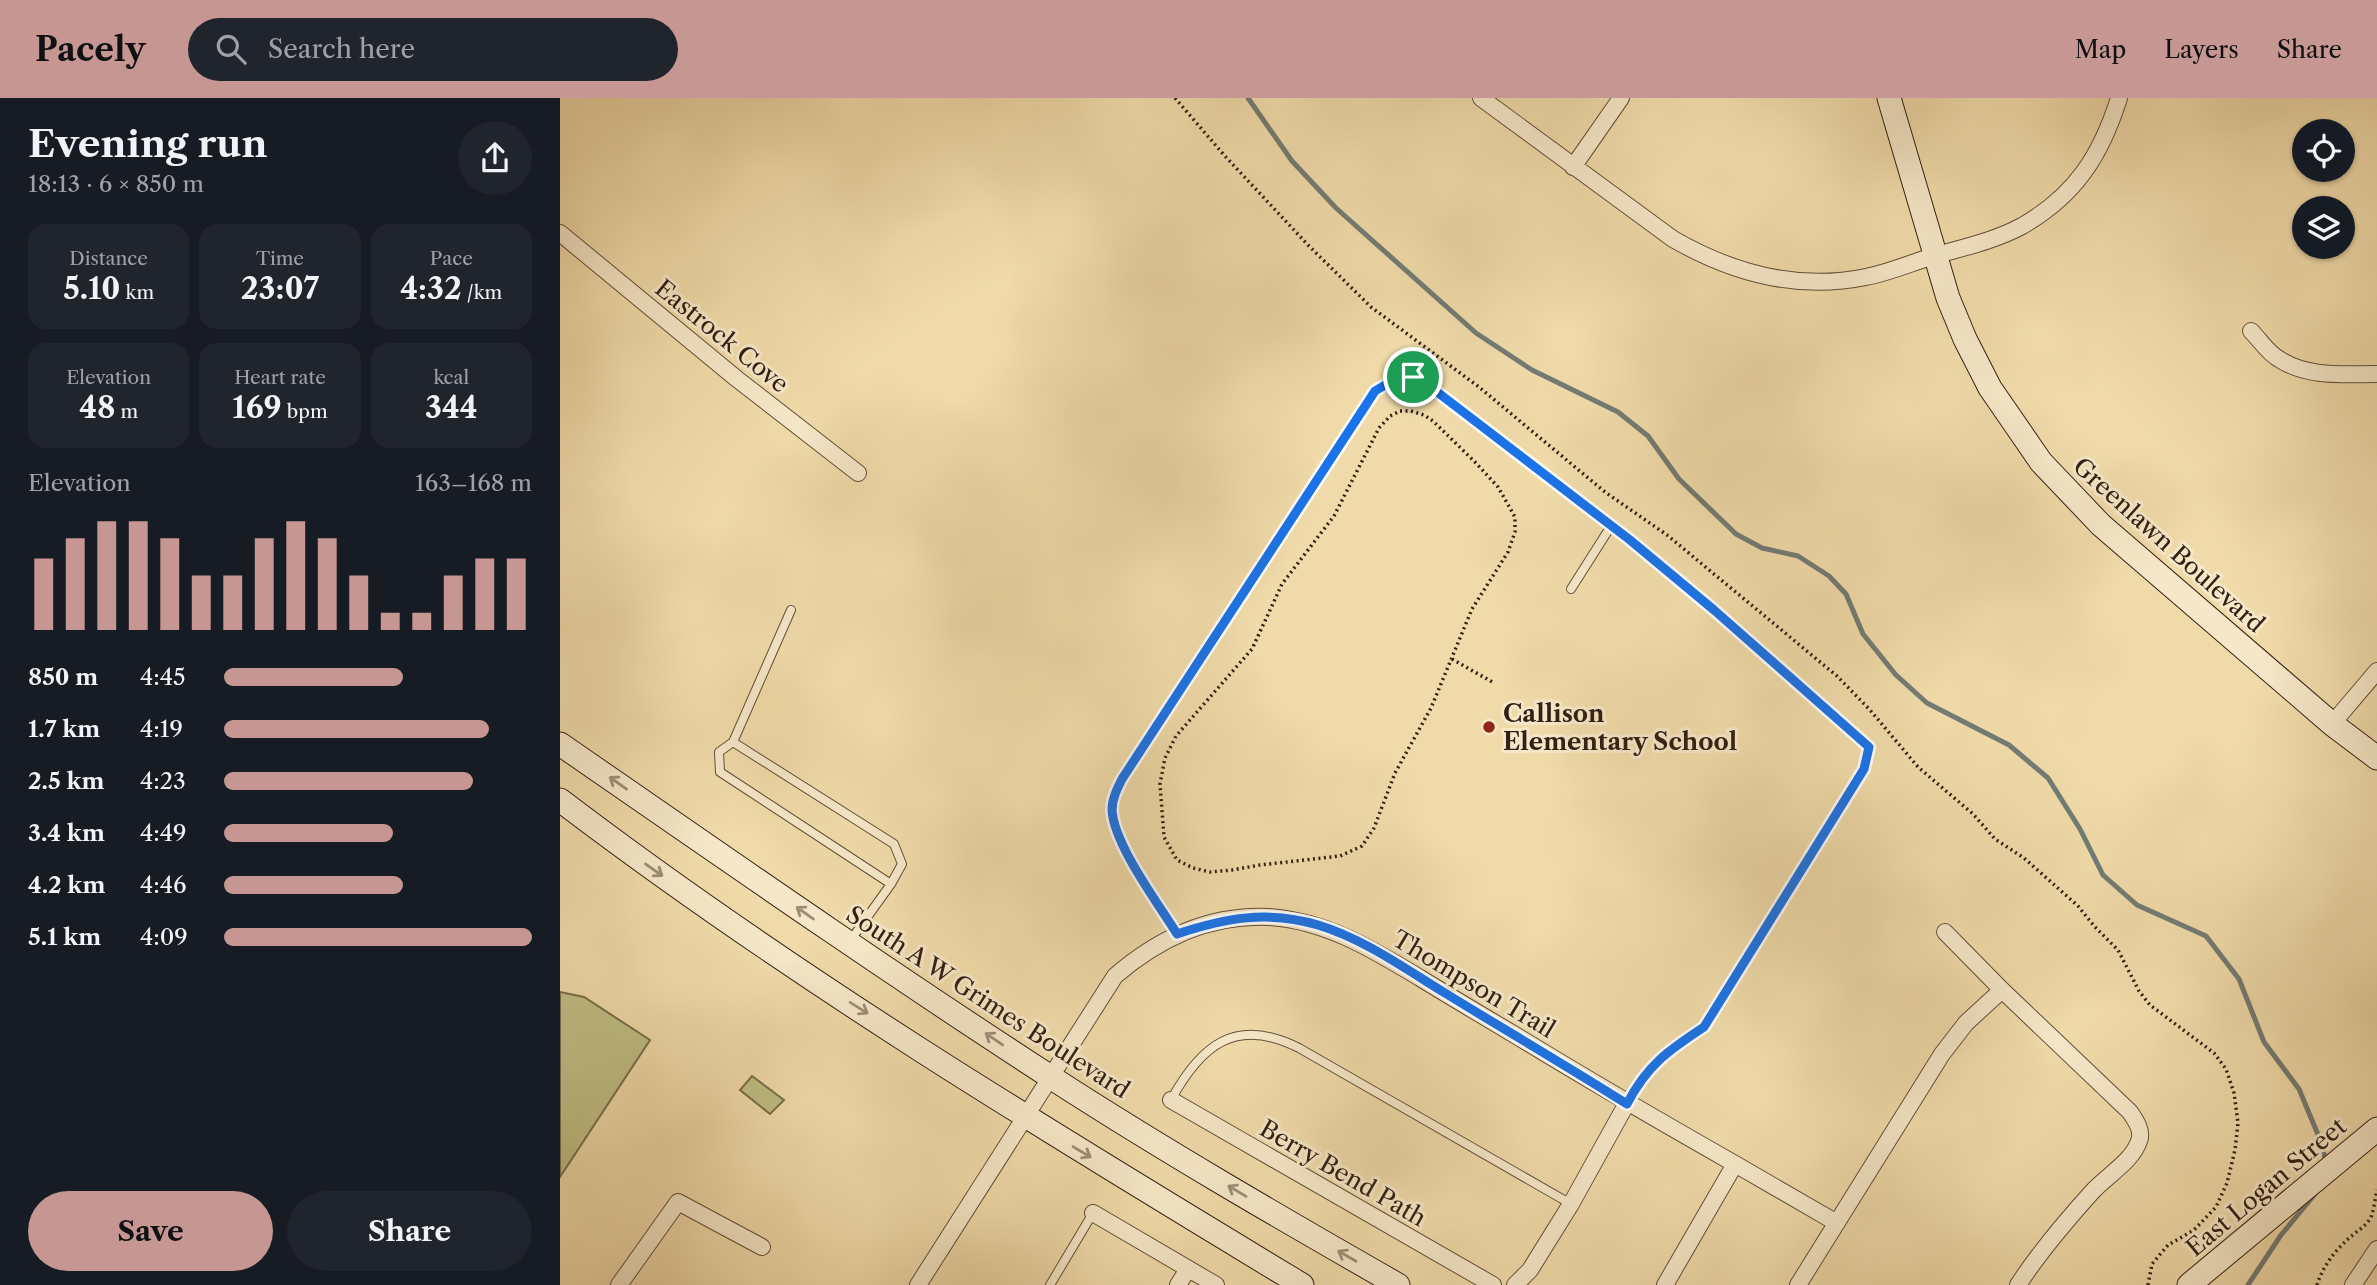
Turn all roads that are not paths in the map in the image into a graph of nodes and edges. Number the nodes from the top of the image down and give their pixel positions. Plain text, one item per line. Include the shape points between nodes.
1 (1481, 98) edge
2 (1622, 98) edge
3 (1889, 98) edge
4 (2119, 98) edge
5 (1573, 167) junction
6 (560, 233) edge
7 (1936, 255) junction
8 (2251, 331) dead end
9 (2377, 374) edge
10 (858, 473) dead end
11 (1611, 526) junction
12 (1571, 589) dead end
13 (791, 610) dead end
14 (2377, 671) edge
15 (2332, 724) junction
16 (733, 742) junction
17 (560, 744) edge
18 (2377, 758) edge
19 (560, 800) edge
20 (891, 884) junction
21 (1945, 932) dead end
22 (1177, 934) junction
23 (848, 943) junction
24 (2002, 990) junction
25 (1051, 1077) junction
26 (1171, 1100) joint
27 (1627, 1104) junction
28 (1024, 1117) junction
29 (2376, 1130) edge
30 (1735, 1164) junction
31 (1571, 1205) junction
32 (1093, 1213) joint
33 (1837, 1223) junction
34 (762, 1247) dead end
35 (2376, 1251) edge
36 (1188, 1269) junction
37 (619, 1285) edge
38 (918, 1285) edge
39 (1050, 1285) edge
40 (1178, 1285) edge
41 (1216, 1285) edge
42 (1302, 1285) edge
43 (1398, 1285) edge
44 (1493, 1285) edge
45 (1515, 1285) edge
46 (1665, 1285) edge
47 (1798, 1285) edge
48 (2018, 1285) edge
49 (2189, 1285) edge
50 (2353, 1285) edge

1 - 5 street
2 - 5 street
3 - 7 main road, Greenlawn Boulevard
4 - 7 street via 2097,155 2058,200 2022,226
5 - 7 street via 1700,255 1759,276 1837,281 1894,270
6 - 10 street, Eastrock Cove
7 - 15 main road, Greenlawn Boulevard via 1965,339 1990,388 2041,462 2101,525
8 - 9 street via 2276,358 2297,368 2329,374
11 - 12 lane
11 - 22 lane via 1428,385 1400,376 1375,391 1115,793 1112,808 1120,838
11 - 27 lane via 1869,747 1864,769 1704,1027 1669,1050 1639,1080
13 - 16 lane
14 - 15 street
15 - 18 main road, Greenlawn Boulevard
16 - 20 lane via 894,844 901,864
16 - 20 lane via 719,752 720,772
23 -> 17 main road, South A W Grimes Boulevard
19 -> 28 main road via 801,972
20 - 23 lane
21 - 24 street
22 - 25 street, Thompson Trail via 1115,976
22 - 27 street, Thompson Trail via 1240,917 1293,920 1328,929 1367,946
25 -> 23 main road, South A W Grimes Boulevard
24 - 33 street via 1966,1023 1942,1054
24 - 48 street via 2130,1112 2140,1139 2133,1154 2094,1189 2039,1253
25 - 28 street, Thompson Trail
43 -> 25 main road, South A W Grimes Boulevard
26 - 31 lane via 1195,1061 1208,1051 1237,1036 1268,1036 1299,1048
26 - 44 street, Berry Bend Path
27 - 30 street, Thompson Trail
27 - 31 street
28 - 38 street, Thompson Trail
28 -> 42 main road
29 - 49 main road, East Logan Street
30 - 33 street, Thompson Trail
30 - 46 street
31 - 45 street via 1530,1270
32 - 36 street
32 - 39 lane
33 - 47 street
34 - 37 street via 678,1202
35 - 50 street
36 - 40 street
36 - 41 street

